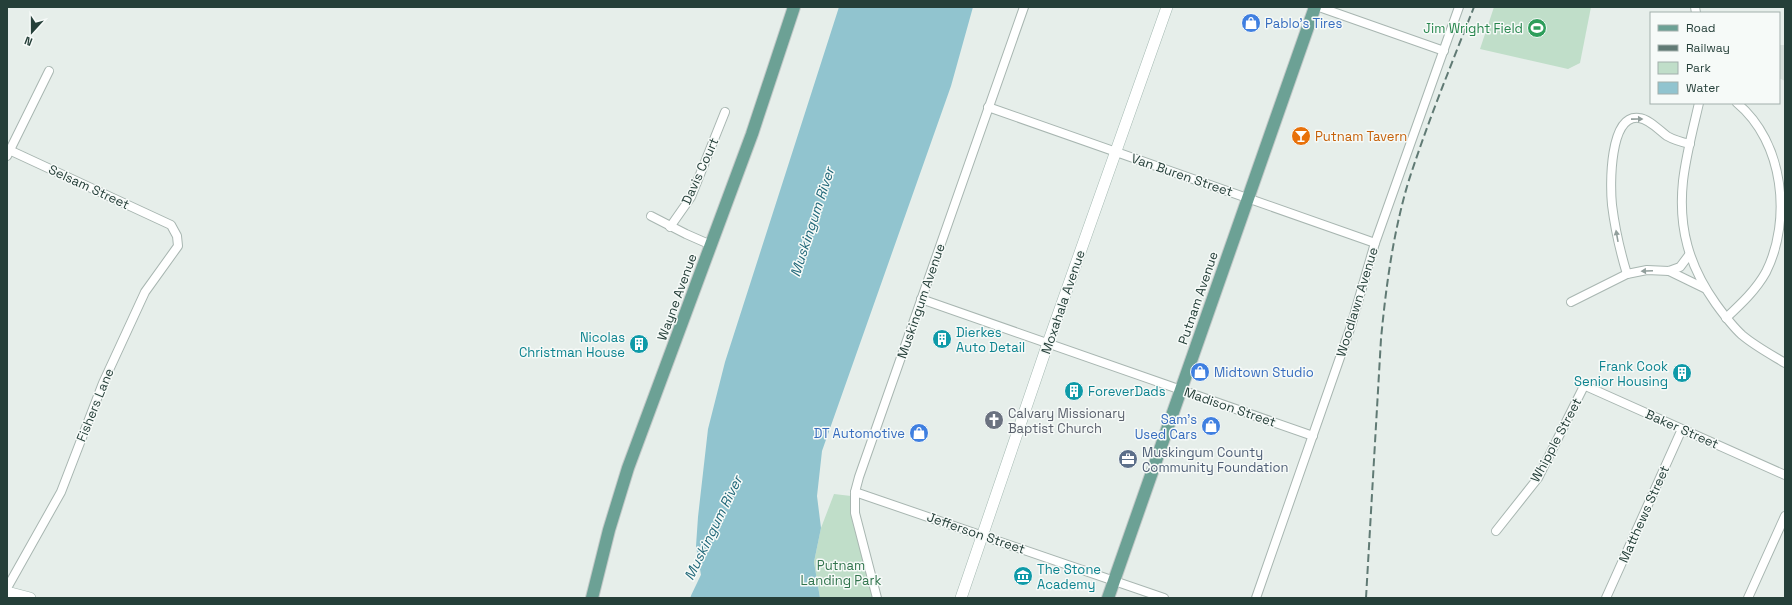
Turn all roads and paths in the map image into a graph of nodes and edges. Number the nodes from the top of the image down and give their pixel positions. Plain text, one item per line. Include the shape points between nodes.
1 (794, 7) edge
2 (1024, 7) edge
3 (1167, 7) edge
4 (1315, 7) edge
5 (1319, 7) edge
6 (1459, 7) edge
7 (1444, 51) junction
8 (49, 71) dead end
9 (1699, 104) edge
10 (1738, 104) edge
11 (988, 108) junction
12 (725, 112) dead end
13 (1690, 144) junction
14 (8, 152) edge
15 (1116, 152) junction
16 (1248, 198) junction
17 (651, 216) dead end
18 (171, 225) joint
19 (1784, 225) edge
20 (670, 227) junction
21 (1375, 243) junction
22 (711, 245) junction
23 (1689, 254) junction
24 (1669, 271) junction
25 (1627, 274) junction
26 (1705, 288) junction
27 (921, 299) junction
28 (1571, 302) dead end
29 (1726, 318) junction
30 (1048, 343) junction
31 (1785, 363) edge
32 (1582, 385) joint
33 (1181, 390) junction
34 (1682, 429) junction
35 (1313, 436) junction
36 (1785, 475) edge
37 (855, 492) junction
38 (1785, 516) edge
39 (1496, 531) dead end
40 (983, 535) junction
41 (1114, 581) junction
42 (7, 588) edge
43 (7, 592) edge
44 (30, 598) edge
45 (592, 598) edge
46 (877, 598) edge
47 (961, 598) edge
48 (1108, 598) edge
49 (1164, 598) edge
50 (1256, 598) edge
51 (1606, 598) edge
52 (1748, 598) edge

1 - 22 main road, Wayne Avenue via 752,134
2 - 11 street, Muskingum Avenue
3 - 15 street, Moxahala Avenue
4 - 16 main road, Putnam Avenue
5 - 7 street
6 - 7 street, Woodlawn Avenue
7 - 21 street, Woodlawn Avenue
8 - 14 street
9 - 13 street
10 - 19 street via 1752,118 1770,146 1780,176
11 - 15 street, Van Buren Street
11 - 27 street, Muskingum Avenue
12 - 20 street, Davis Court via 691,198
13 - 23 street via 1682,199 1682,218
25 -> 13 street via 1618,246 1612,204 1613,155 1620,130 1627,121 1638,117 1668,137
14 - 18 street, Selsam Street
15 - 16 street, Van Buren Street
15 - 30 street, Moxahala Avenue
16 - 21 street, Van Buren Street
16 - 33 main road, Putnam Avenue
17 - 20 street
18 - 42 street, Fishers Lane via 177,236 178,246 145,292 103,384 61,492
19 - 29 street via 1767,272 1749,297
20 - 22 street
21 - 35 street, Woodlawn Avenue via 1351,326
22 - 45 main road, Wayne Avenue via 628,468
23 - 24 street via 1680,268
23 - 26 street
24 -> 25 street via 1647,270
24 - 26 street
25 - 28 street
26 - 29 street
27 - 30 street, Madison Street
27 - 37 street, Muskingum Avenue
29 - 31 street via 1741,334
30 - 33 street, Madison Street
30 - 40 street, Moxahala Avenue
32 - 34 street, Baker Street
32 - 39 street, Whipple Street via 1538,478
33 - 35 street, Madison Street
33 - 41 main road, Putnam Avenue
34 - 36 street, Baker Street
34 - 51 street, Matthews Street
35 - 50 street, Woodlawn Avenue
37 - 40 street, Jefferson Street
37 - 46 street, Muskingum Avenue via 855,513
38 - 52 street
40 - 41 street, Jefferson Street
40 - 47 street, Moxahala Avenue
41 - 48 main road, Putnam Avenue
41 - 49 street, Jefferson Street
43 - 44 street

